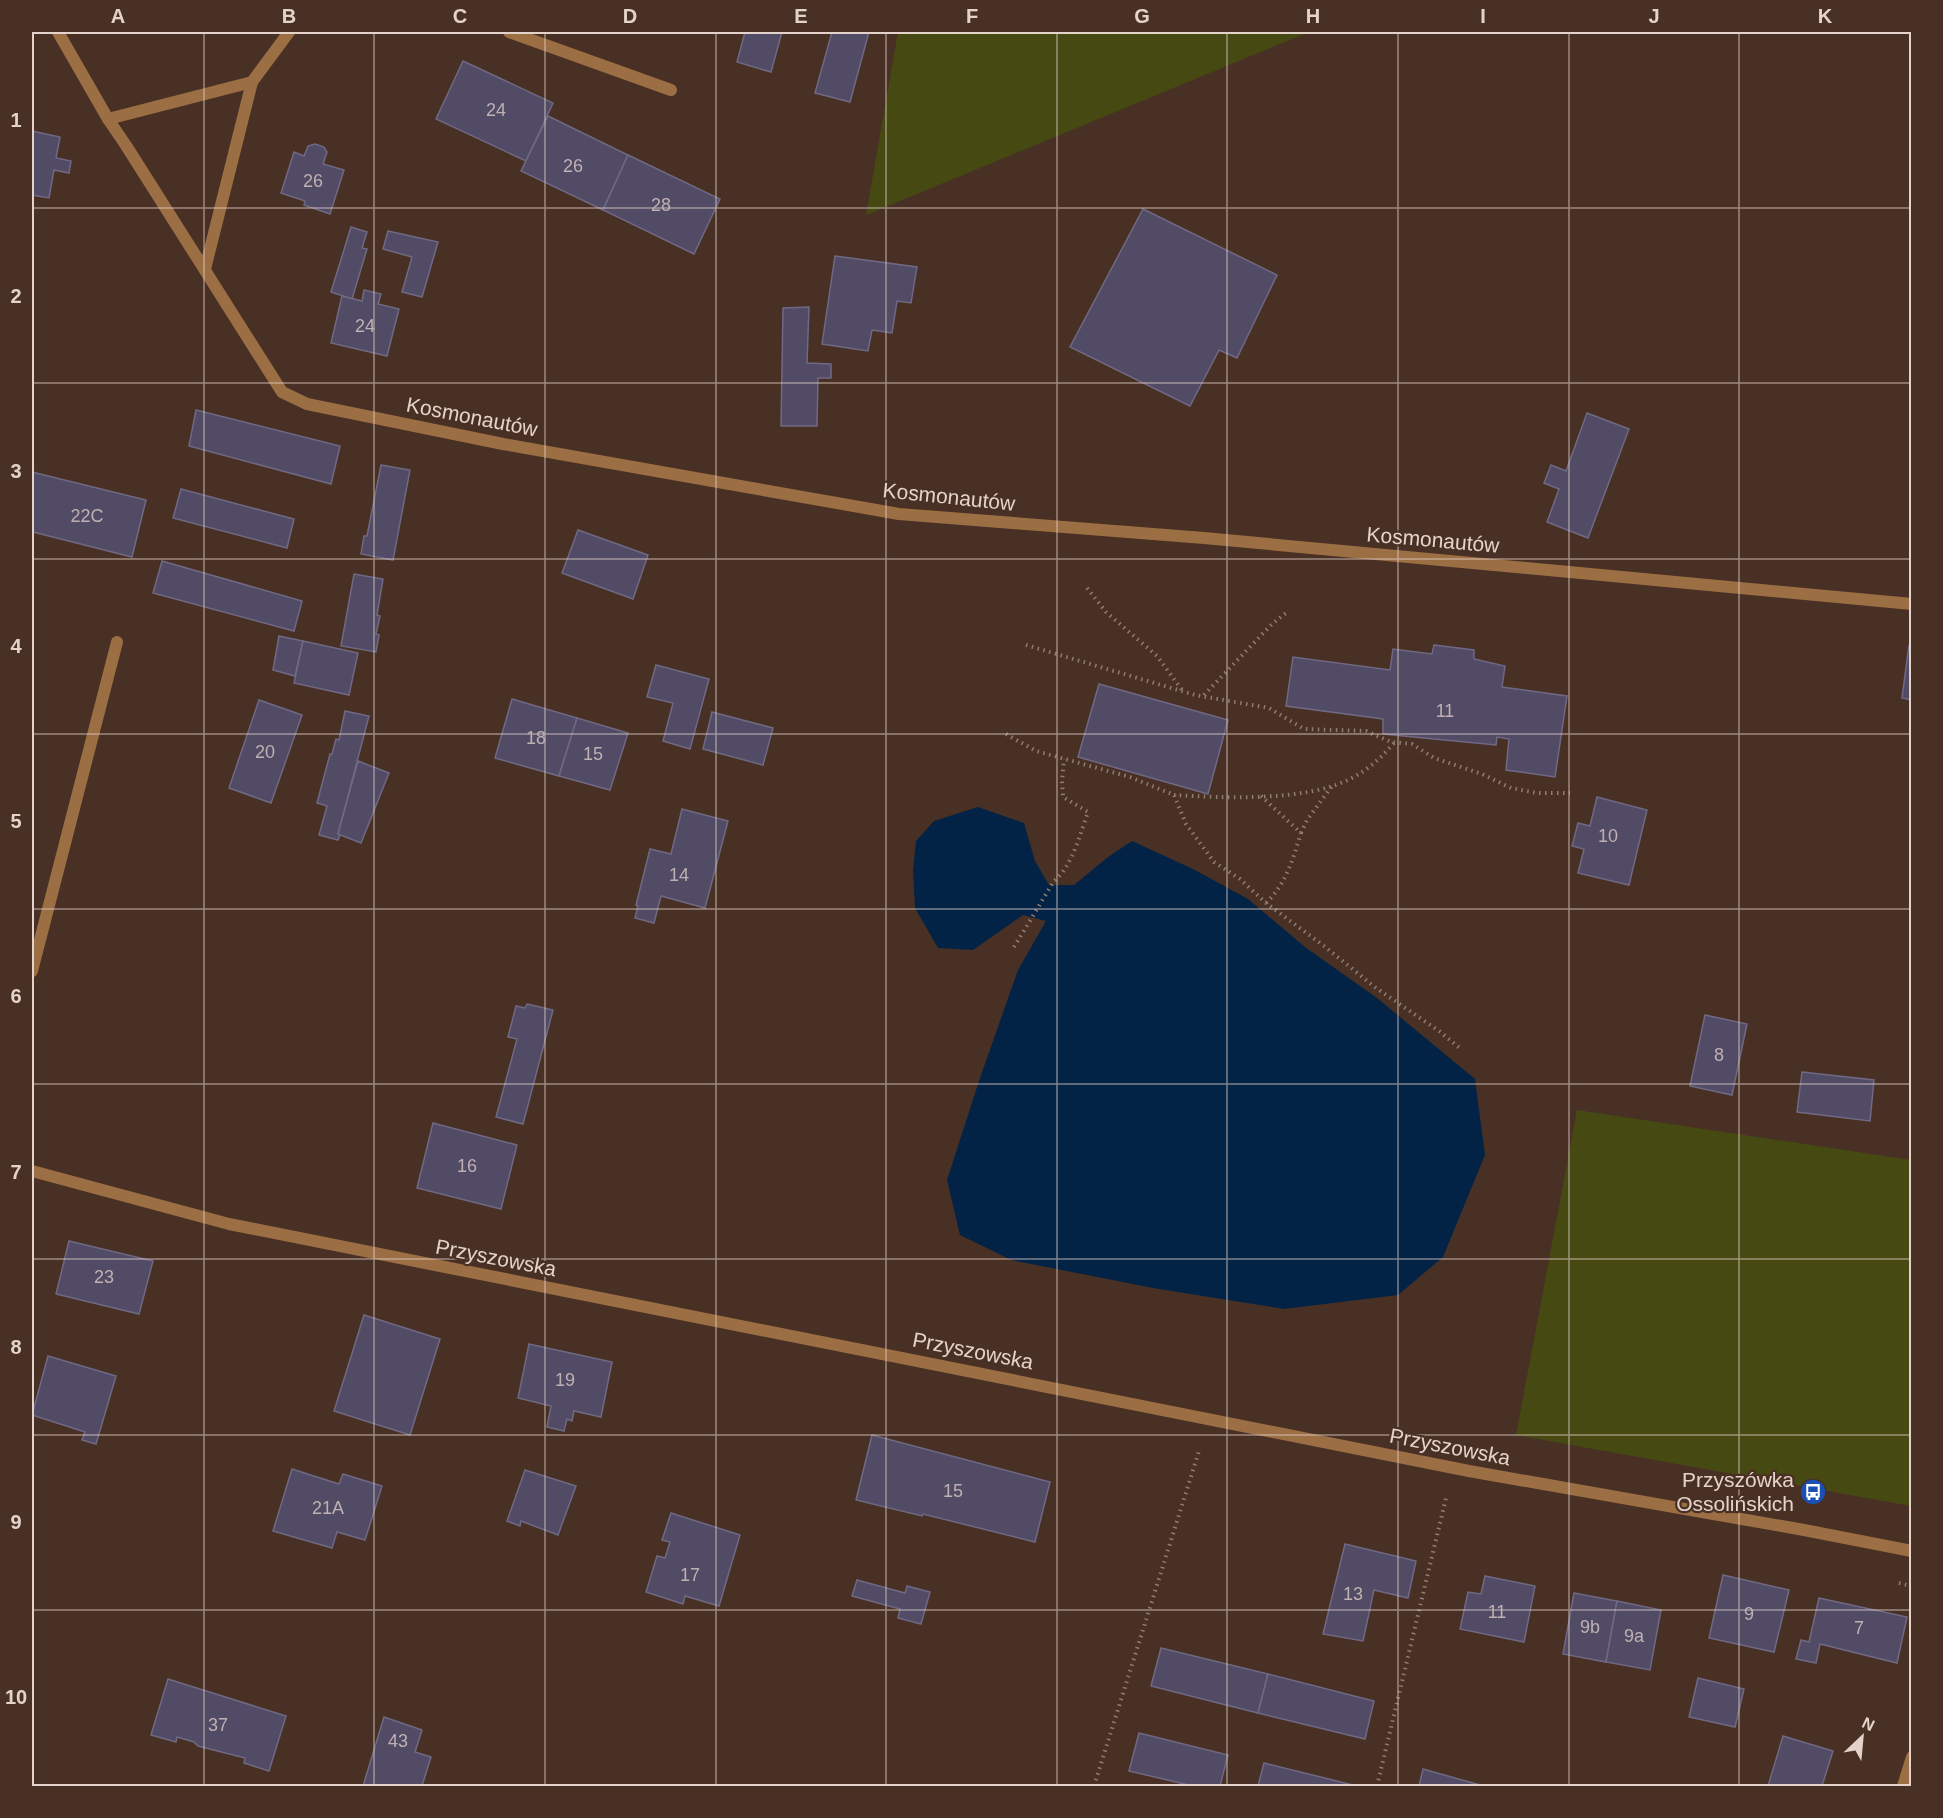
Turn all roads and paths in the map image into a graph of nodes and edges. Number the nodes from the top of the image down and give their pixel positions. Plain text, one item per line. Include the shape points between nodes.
1 (58, 32) edge
2 (289, 32) edge
3 (509, 32) edge
4 (252, 82) junction
5 (671, 90) dead end
6 (108, 119) junction
7 (205, 269) junction
8 (1087, 588) dead end
9 (1911, 604) edge
10 (1286, 613) dead end
11 (117, 642) dead end
12 (1026, 645) dead end
13 (1182, 690) junction
14 (1204, 696) junction
15 (1006, 734) dead end
16 (1394, 742) junction
17 (1064, 759) junction
18 (1333, 785) junction
19 (1570, 793) dead end
20 (1174, 795) junction
21 (1260, 795) junction
22 (1301, 833) junction
23 (1266, 903) junction
24 (1014, 947) dead end
25 (32, 971) edge
26 (1462, 1050) dead end
27 (32, 1171) edge
28 (1199, 1451) dead end
29 (1446, 1498) dead end
30 (1911, 1551) edge
31 (1899, 1583) dead end
32 (1911, 1586) edge
33 (1911, 1757) edge
34 (1094, 1786) edge
35 (1377, 1786) edge
36 (1903, 1786) edge

1 - 6 street, Kosmonautów
2 - 4 street
3 - 5 street
4 - 6 street
4 - 7 street
6 - 7 street, Kosmonautów
7 - 9 street, Kosmonautów via 282,392 307,404 503,444 899,514
8 - 13 path via 1106,612 1157,656
10 - 14 path
11 - 25 street
12 - 13 path
13 - 14 path
14 - 16 path via 1269,708 1304,729 1366,731
15 - 17 path via 1036,751
16 - 18 path via 1378,761 1351,779
16 - 19 path via 1412,744 1434,758 1511,788
17 - 20 path via 1130,777
17 - 24 path via 1063,797 1088,812 1061,875
18 - 21 path via 1304,794
18 - 22 path
20 - 21 path
20 - 23 path via 1186,825 1214,862
21 - 22 path
22 - 23 path via 1279,892
23 - 26 path
27 - 30 street, Przyszowska via 229,1224 1502,1477
28 - 34 path
29 - 35 path
31 - 32 path
33 - 36 street

